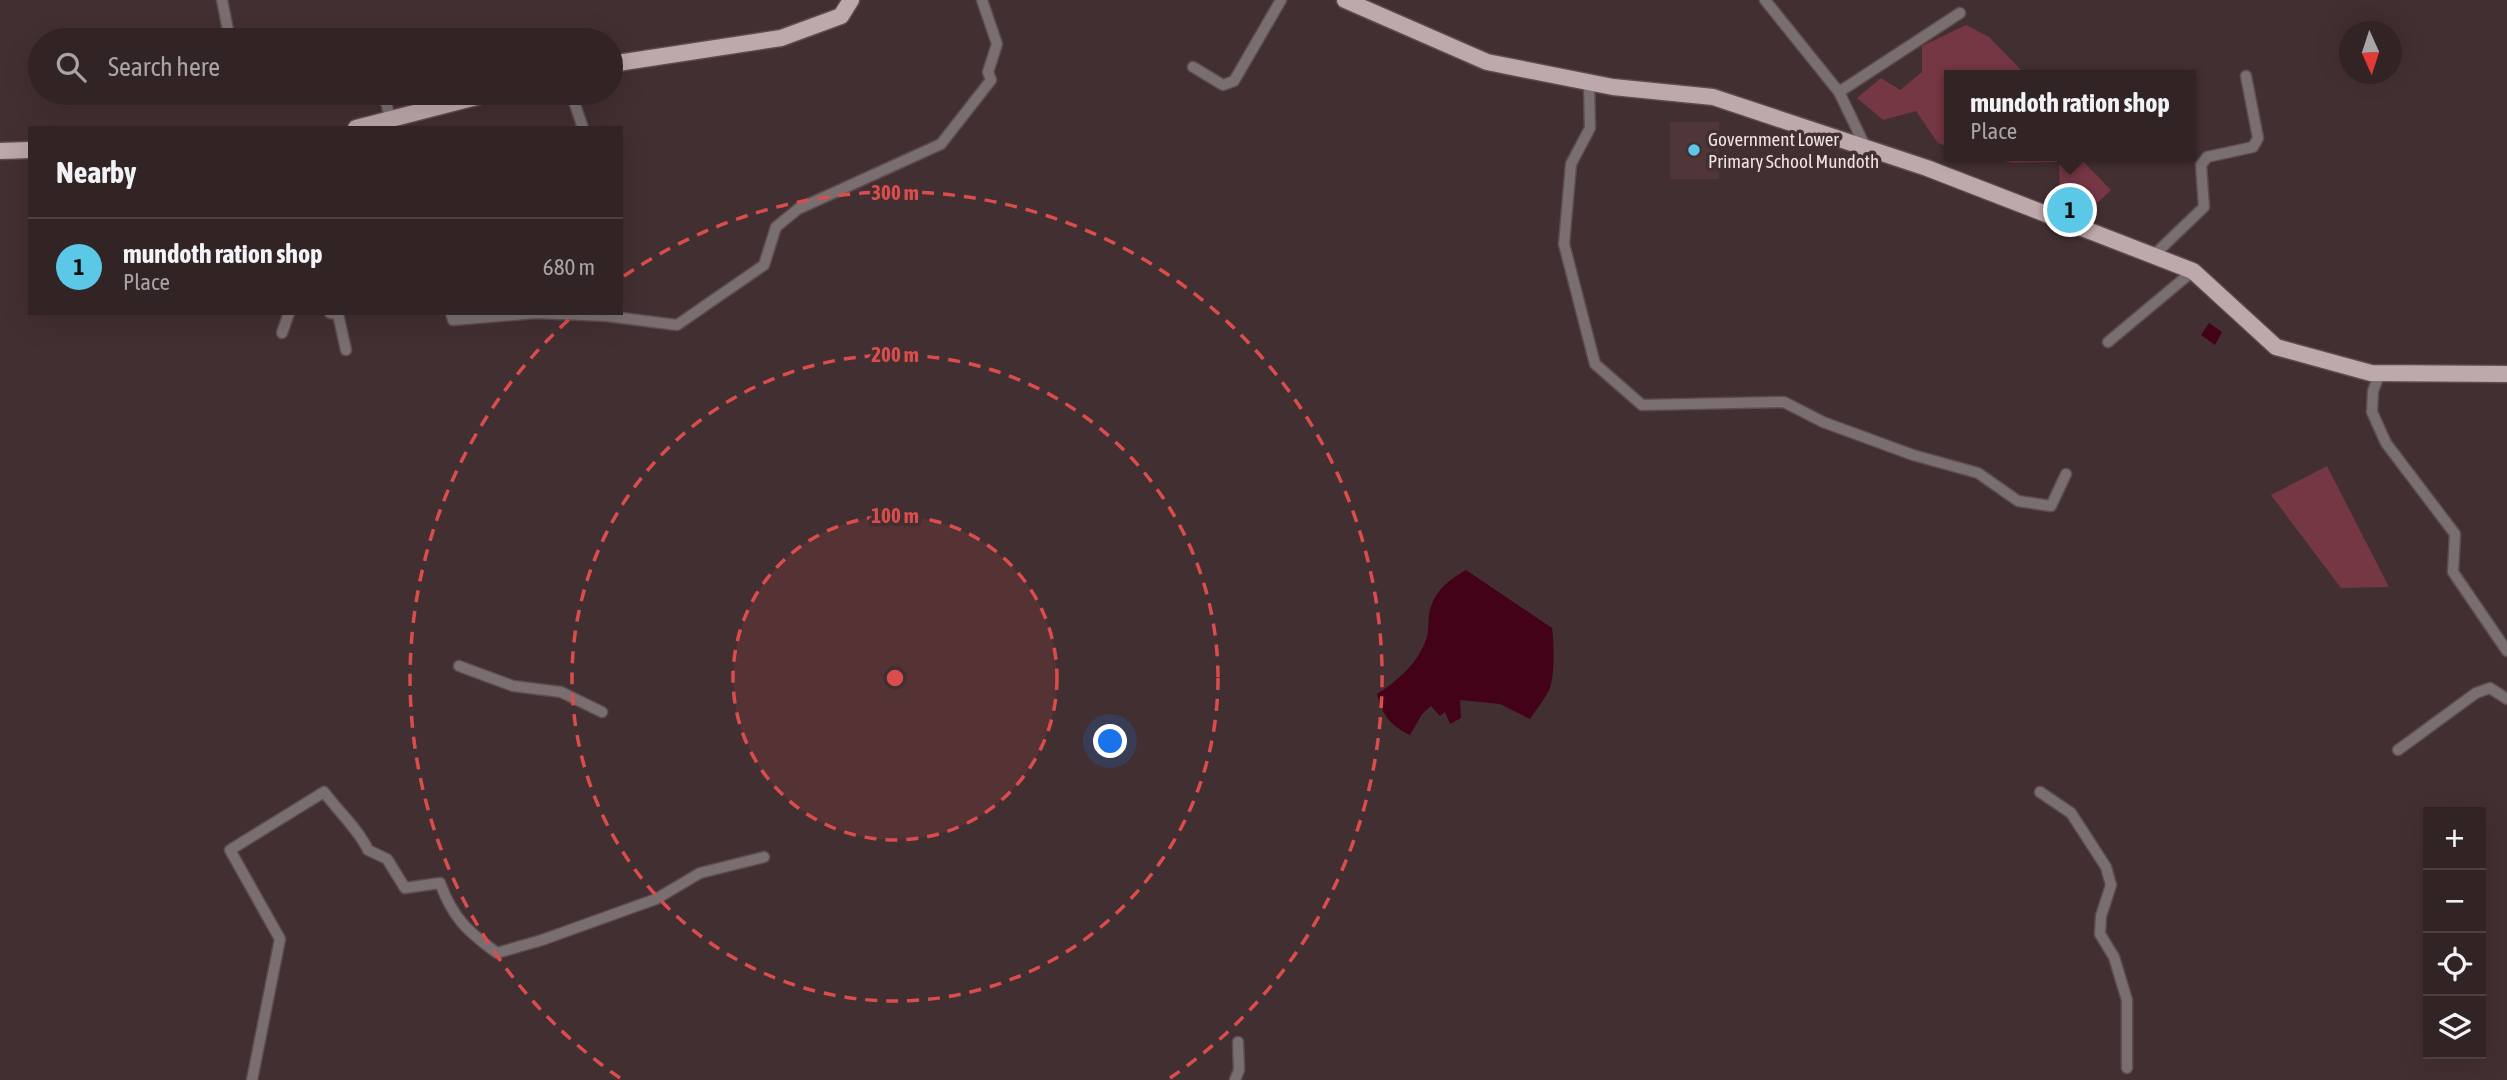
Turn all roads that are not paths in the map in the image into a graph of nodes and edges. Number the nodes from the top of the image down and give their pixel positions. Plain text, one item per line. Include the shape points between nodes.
1 (222, 0) edge
2 (851, 0) edge
3 (982, 0) edge
4 (1281, 0) edge
5 (1345, 0) edge
6 (1765, 0) edge
7 (1960, 13) dead end
8 (228, 28) edge
9 (623, 62) edge
10 (1193, 67) dead end
11 (2246, 76) dead end
12 (1589, 82) junction
13 (1839, 92) junction
14 (386, 105) edge
15 (451, 105) edge
16 (575, 105) edge
17 (390, 123) edge
18 (370, 126) edge
19 (582, 126) edge
20 (1866, 148) junction
21 (28, 150) edge
22 (0, 151) edge
23 (2154, 256) junction
24 (2193, 271) junction
25 (288, 315) edge
26 (338, 315) edge
27 (452, 315) edge
28 (512, 315) edge
29 (606, 315) edge
30 (282, 333) dead end
31 (2108, 342) dead end
32 (346, 350) dead end
33 (2380, 373) junction
34 (2507, 374) edge
35 (2066, 474) dead end
36 (2507, 651) edge
37 (459, 666) dead end
38 (2507, 699) edge
39 (602, 712) dead end
40 (2398, 750) dead end
41 (2040, 792) dead end
42 (764, 857) dead end
43 (1238, 1042) dead end
44 (2127, 1068) dead end
45 (252, 1080) edge
46 (1235, 1080) edge

1 - 8 street
2 - 9 main road via 841,16 781,38
3 - 29 street via 997,44 988,72 991,80 941,144 798,209 776,227 764,265 677,325
4 - 10 street via 1234,81 1223,85
5 - 12 main road via 1487,62
6 - 13 street
7 - 13 street
11 - 23 street via 2258,138 2253,147 2207,157 2201,165 2204,207
12 - 20 main road via 1713,97
12 - 35 street via 1590,128 1571,164 1564,244 1595,364 1642,405 1784,402 1836,427 1978,473 2018,501 2051,506
13 - 20 street
14 - 17 street
15 - 17 main road
16 - 19 street
17 - 18 main road
20 - 23 main road
21 - 22 main road
23 - 24 main road
24 - 31 street
24 - 33 main road via 2276,347
25 - 30 street
26 - 32 street
27 - 28 street via 453,320
33 - 34 main road
33 - 36 street via 2372,412 2382,433 2455,534 2453,572
37 - 39 street via 513,687 561,692
38 - 40 street via 2490,688 2476,693
41 - 44 street via 2071,813 2106,867 2111,885 2100,934 2127,1000
42 - 45 street via 700,873 656,899 497,953 464,929 440,883 405,888 387,859 368,850 361,834 350,827 324,792 230,850 280,939
43 - 46 street

